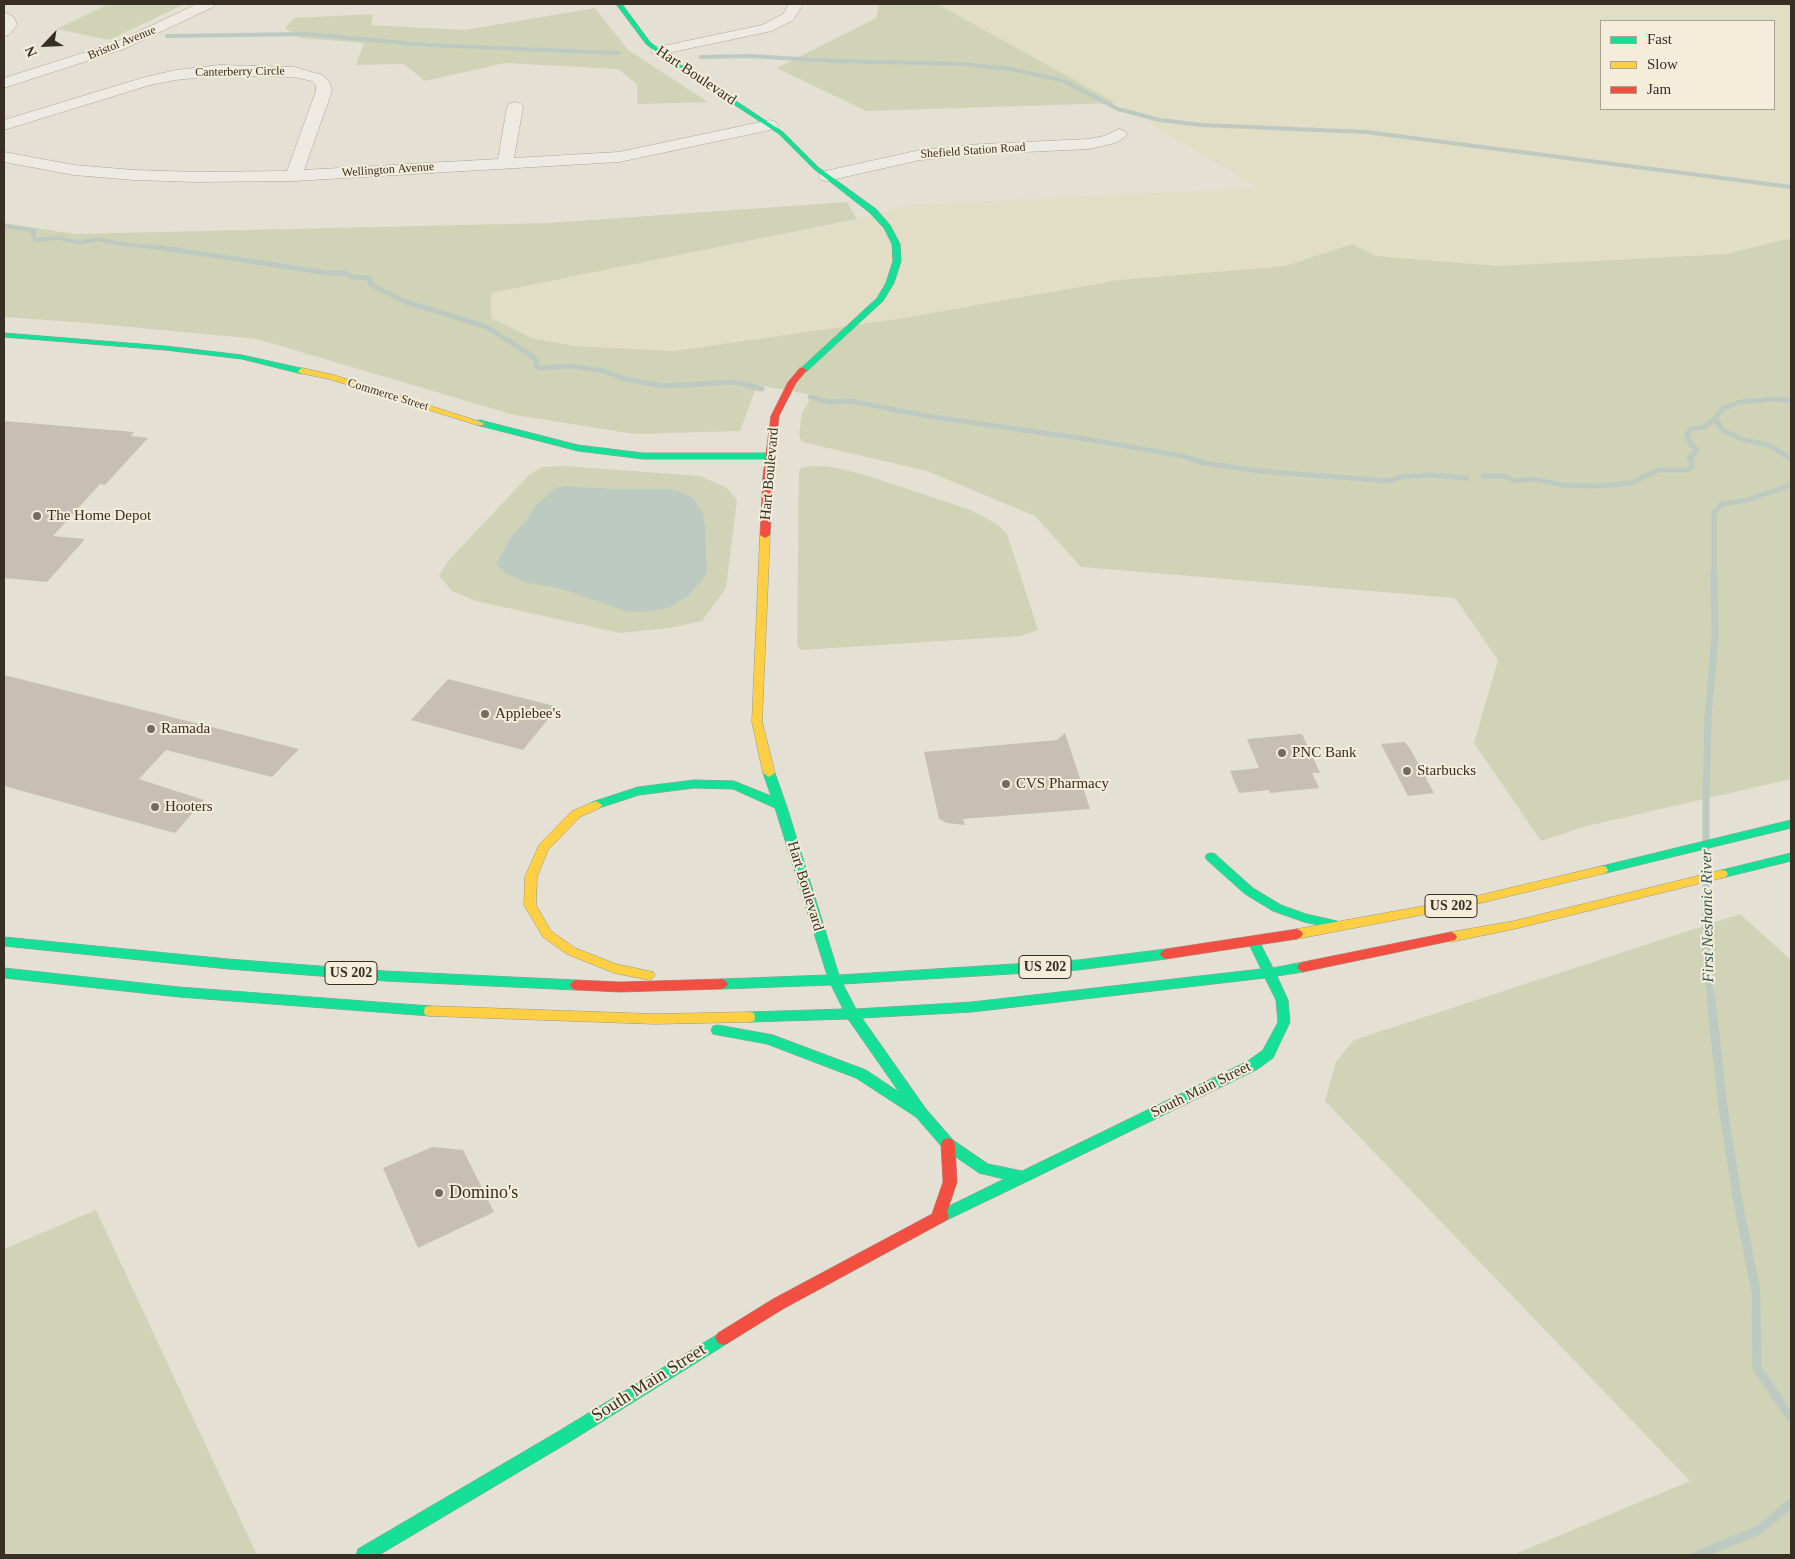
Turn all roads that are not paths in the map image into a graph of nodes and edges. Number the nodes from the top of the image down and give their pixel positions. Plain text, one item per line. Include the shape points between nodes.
1 (208, 4) edge
2 (619, 4) edge
3 (794, 4) edge
4 (4, 16) edge
5 (4, 32) edge
6 (658, 51) junction
7 (4, 83) edge
8 (515, 107) dead end
9 (4, 125) edge
10 (770, 125) junction
11 (1119, 134) dead end
12 (4, 157) edge
13 (505, 164) junction
14 (294, 176) junction
15 (827, 176) junction
16 (4, 336) edge
17 (770, 456) junction
18 (781, 807) junction
19 (1791, 824) edge
20 (1211, 857) dead end
21 (1791, 857) edge
22 (1346, 926) junction
23 (4, 941) edge
24 (1254, 942) junction
25 (4, 973) edge
26 (1270, 973) junction
27 (835, 981) junction
28 (699, 985) junction
29 (852, 1014) junction
30 (655, 1019) junction
31 (921, 1113) junction
32 (948, 1144) junction
33 (1023, 1177) junction
34 (938, 1218) junction
35 (364, 1555) edge

1 - 7 street, Bristol Avenue via 118,46
2 - 6 main road, Hart Boulevard
3 - 6 street via 788,17 767,28
4 - 5 street via 10,25
6 - 10 main road, Hart Boulevard
8 - 13 street
9 - 14 street, Canterberry Circle via 176,75 220,70 294,72 317,78 324,84 324,91
10 - 13 street, Wellington Avenue via 619,157
10 - 15 main road, Hart Boulevard
11 - 15 street, Shefield Station Road via 1089,144 982,148 920,155
12 - 14 street, Wellington Avenue via 74,170 134,175
13 - 14 street, Wellington Avenue
15 - 17 main road, Hart Boulevard via 873,211 888,227 896,244 897,261 890,284 880,299 792,382 775,416
16 - 17 main road, Commerce Street via 242,357 331,377 497,428 578,448 643,456
17 - 18 main road, Hart Boulevard via 757,722
18 - 27 main road, Hart Boulevard
18 - 28 main road via 734,785 694,784 638,791 576,814 542,848 531,877 530,905 547,934 571,951 614,968
19 - 22 main road, US 202 via 1468,902
20 - 22 main road via 1249,891 1277,908 1304,918
21 - 26 main road, US 202 via 1514,925
22 - 24 main road, US 202
23 - 28 main road, US 202 via 228,964 394,976 620,987
24 - 26 main road, South Main Street
24 - 27 main road, US 202 via 1078,965
25 - 30 main road, US 202 via 179,992 416,1011
26 - 29 main road, US 202 via 1016,1003
26 - 33 main road, South Main Street via 1282,1000 1284,1022 1268,1054 1234,1075
27 - 28 main road, US 202
27 - 29 main road, Hart Boulevard
29 - 30 main road, US 202
29 - 31 main road
30 - 31 main road via 768,1039 860,1074
31 - 32 main road
32 - 33 main road via 984,1169
32 - 34 main road via 950,1182
33 - 34 main road, South Main Street
34 - 35 main road, South Main Street via 759,1315 565,1436

